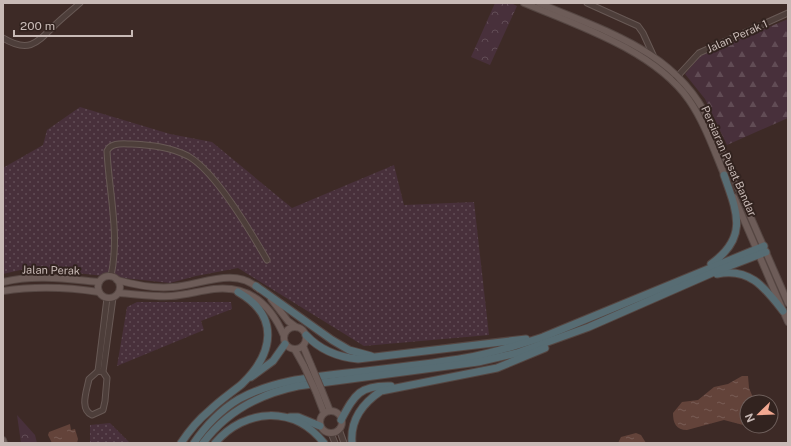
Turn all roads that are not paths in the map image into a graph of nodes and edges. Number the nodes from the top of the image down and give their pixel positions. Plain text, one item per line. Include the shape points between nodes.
1 (80, 3) edge
2 (524, 3) edge
3 (539, 3) edge
4 (588, 3) edge
5 (788, 13) edge
6 (3, 38) edge
7 (654, 57) junction
8 (678, 76) junction
9 (673, 82) junction
10 (724, 175) junction
11 (762, 250) junction
12 (267, 260) dead end
13 (702, 274) junction
14 (111, 276) junction
15 (118, 280) junction
16 (3, 282) edge
17 (99, 282) junction
18 (256, 286) junction
19 (3, 291) edge
20 (99, 292) junction
21 (238, 292) junction
22 (119, 293) junction
23 (110, 298) junction
24 (788, 303) edge
25 (783, 311) junction
26 (788, 322) edge
27 (296, 327) junction
28 (589, 327) junction
29 (306, 335) junction
30 (543, 336) junction
31 (284, 340) junction
32 (304, 346) junction
33 (295, 350) junction
34 (376, 357) junction
35 (308, 366) junction
36 (100, 371) junction
37 (241, 384) junction
38 (399, 386) junction
39 (327, 412) junction
40 (285, 416) junction
41 (341, 420) junction
42 (320, 426) junction
43 (339, 430) junction
44 (331, 433) junction
45 (3, 440) edge
46 (4, 443) edge
47 (181, 443) edge
48 (194, 443) edge
49 (203, 443) edge
50 (215, 443) edge
51 (324, 443) edge
52 (335, 443) edge
53 (344, 443) edge
54 (352, 443) edge

1 - 6 street via 46,36 34,44 19,46
2 - 9 main road, Persiaran Pusat Bandar via 629,49
3 - 7 main road, Persiaran Pusat Bandar via 629,41
4 - 7 street via 638,26
5 - 8 street, Jalan Perak 1 via 699,53
7 - 8 main road, Persiaran Pusat Bandar
8 - 9 street, Jalan Perak 1
8 - 11 main road, Persiaran Pusat Bandar via 704,109
9 - 10 main road, Persiaran Pusat Bandar via 693,106
10 - 11 main road, Persiaran Pusat Bandar
10 - 13 highway via 737,212 736,234 726,252
11 - 13 highway
11 - 24 main road, Persiaran Pusat Bandar
11 - 25 main road, Persiaran Pusat Bandar
12 - 14 street via 250,229 223,192 189,157 150,144 114,144 107,151 115,231
13 - 25 highway via 732,273 750,277 764,286
13 - 28 highway
13 - 30 highway
14 - 15 main road
14 - 17 main road via 104,277
15 - 18 main road via 132,284 172,287 231,277
15 - 22 main road
16 - 17 main road, Jalan Perak via 28,278
17 - 20 main road
18 - 27 main road
18 - 34 highway via 332,340 349,350
19 - 20 main road, Jalan Perak via 37,287
20 - 23 main road
21 - 22 main road via 221,288 170,296
21 - 31 main road via 260,300 277,320
21 - 37 highway via 251,299 259,308 265,316 268,328 266,350 262,360
22 - 23 main road
23 - 36 street
25 - 26 main road, Persiaran Pusat Bandar
27 - 29 main road via 302,329
27 - 31 main road via 290,328
28 - 38 highway via 497,368
28 - 49 highway via 517,353 478,362 277,391 243,406 221,422
29 - 32 main road
29 - 34 highway via 334,355 358,359
30 - 34 highway
30 - 48 highway via 466,358 321,376 275,385 229,406
31 - 33 main road via 289,348
31 - 37 highway via 273,361
32 - 33 main road
32 - 35 main road
33 - 35 main road
35 - 39 main road, bridge
36 - 36 street via 107,378 105,401 102,410 92,415 84,406 88,379
37 - 47 highway via 207,412
38 - 41 highway via 375,385 363,389 354,398
38 - 54 highway via 381,391 369,399 356,419 352,430
39 - 41 main road via 337,413
39 - 42 main road via 320,419
40 - 42 highway via 298,417
40 - 50 highway via 261,417 238,423 222,434
40 - 51 highway via 309,429
41 - 43 main road
42 - 44 main road via 324,431
43 - 44 main road
43 - 53 street
44 - 52 street
45 - 46 main road

